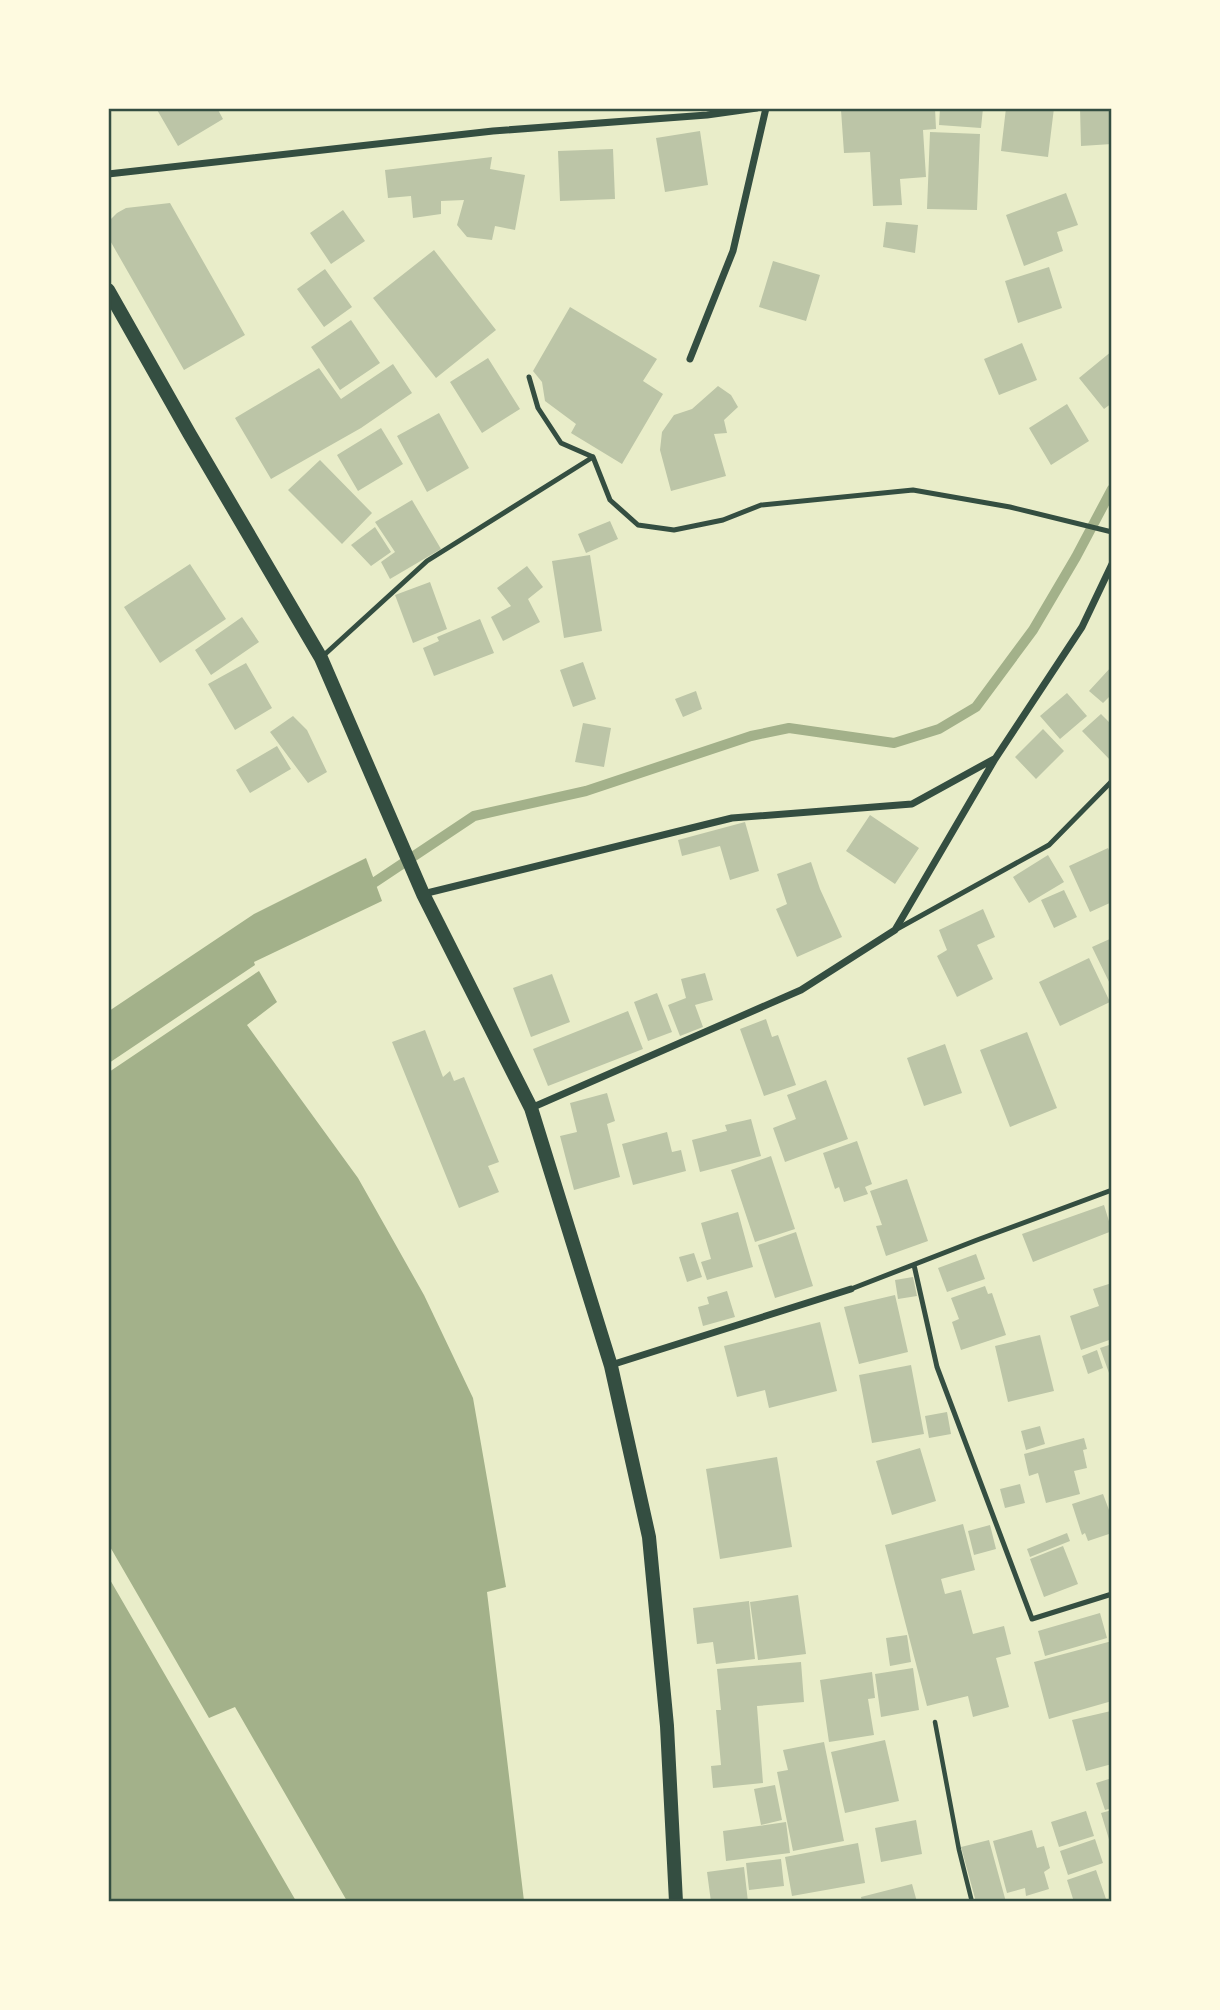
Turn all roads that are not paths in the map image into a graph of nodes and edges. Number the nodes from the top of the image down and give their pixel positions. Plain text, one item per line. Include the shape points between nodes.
1 (757, 108) edge
2 (766, 108) edge
3 (108, 174) edge
4 (108, 290) edge
5 (690, 359) dead end
6 (529, 377) dead end
7 (593, 457) junction
8 (1110, 531) edge
9 (1111, 564) edge
10 (321, 658) junction
11 (995, 759) junction
12 (1111, 781) edge
13 (421, 890) junction
14 (895, 930) junction
15 (531, 1108) junction
16 (1111, 1191) edge
17 (914, 1265) junction
18 (851, 1289) joint
19 (611, 1366) junction
20 (1111, 1594) edge
21 (676, 1902) edge

1 - 3 street via 493,131
2 - 5 street via 733,251
4 - 10 main road
6 - 7 lane via 538,408 561,443
7 - 8 lane via 610,500 638,525 674,530 761,506 913,490
7 - 10 lane via 427,561
9 - 11 street via 1076,637
10 - 13 main road
11 - 13 street via 912,803 732,818
11 - 14 street
12 - 14 lane via 1049,845
13 - 15 main road
14 - 15 street via 801,990
15 - 19 main road
16 - 17 lane
17 - 18 lane
17 - 20 lane via 937,1367 1032,1619
18 - 19 street
19 - 21 main road via 649,1537 667,1726

